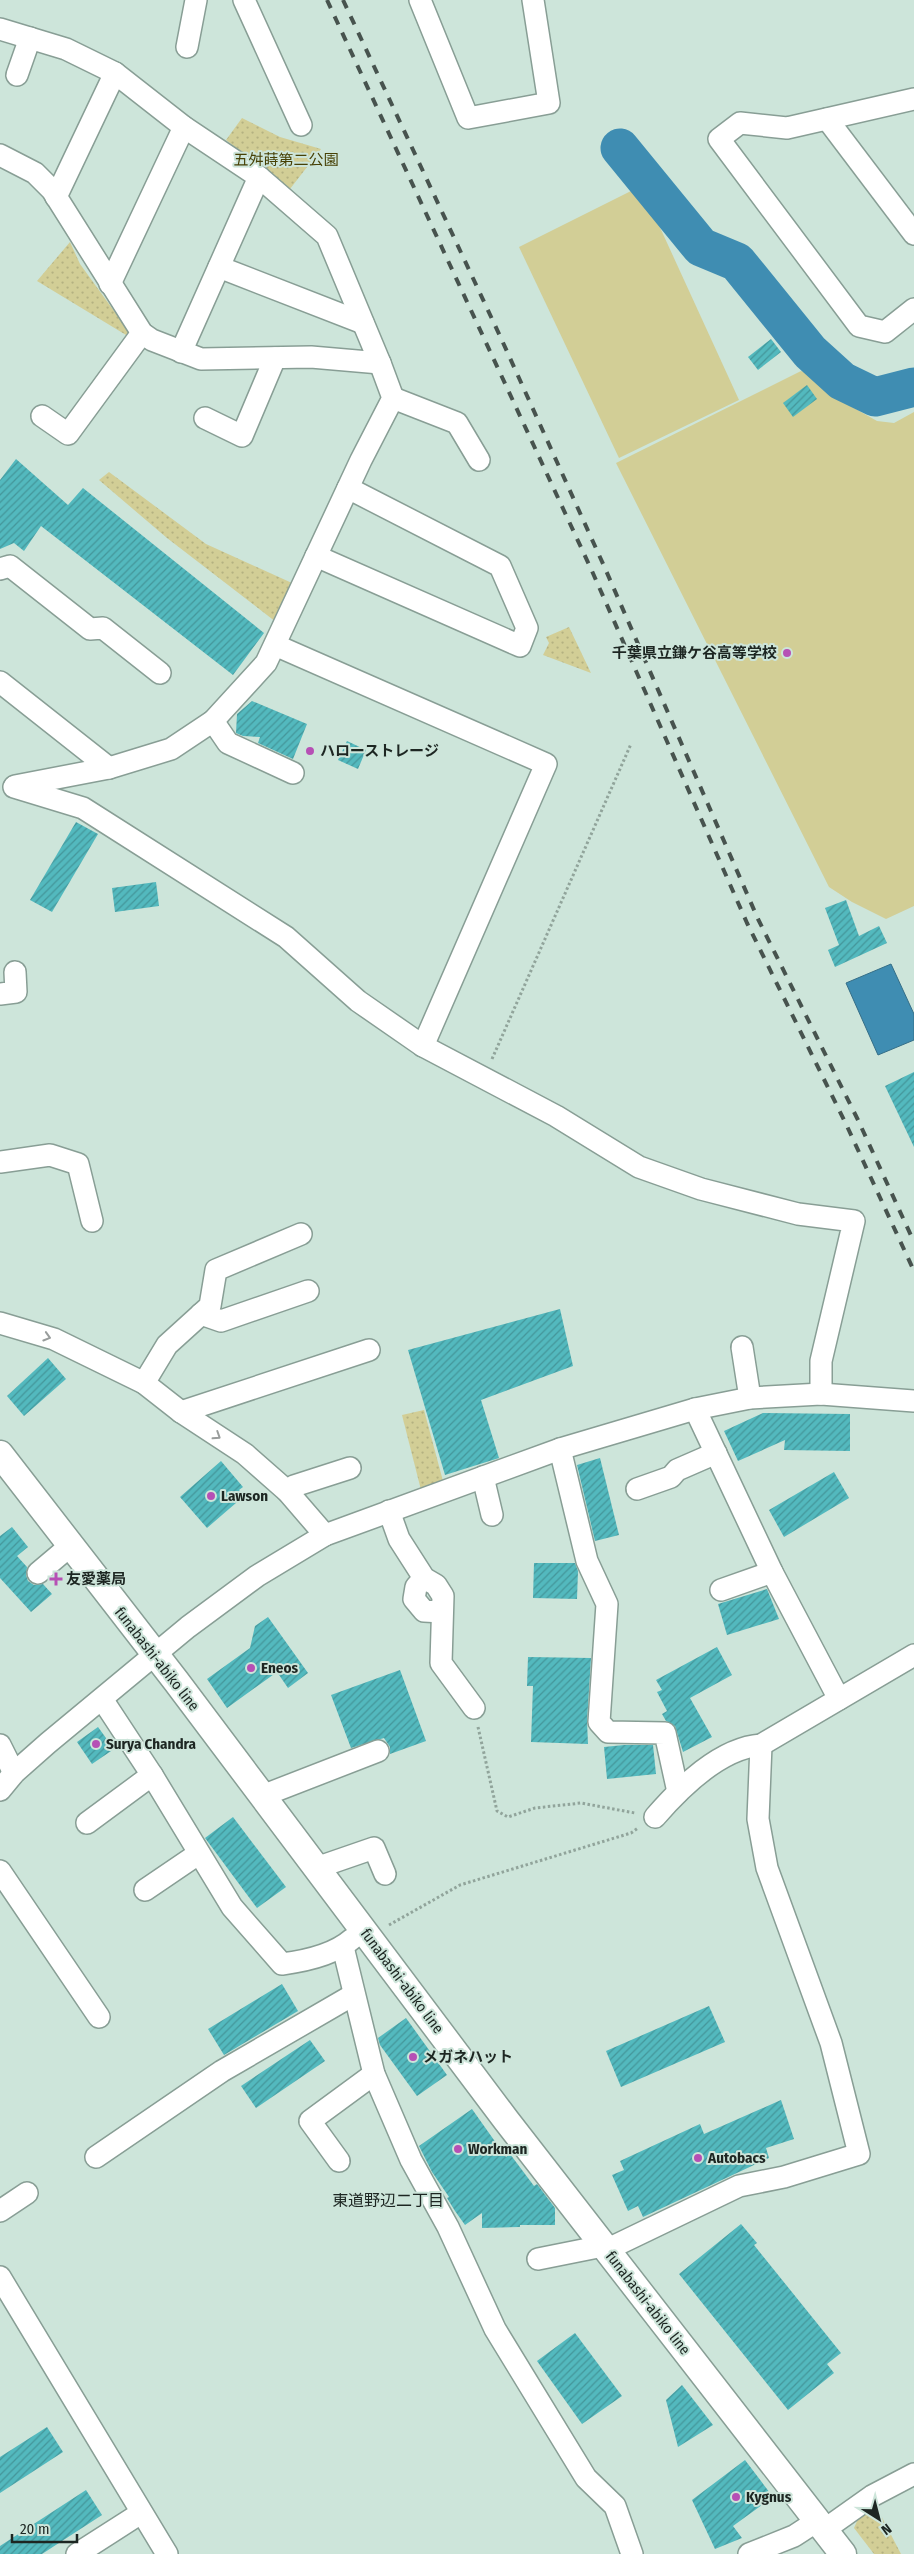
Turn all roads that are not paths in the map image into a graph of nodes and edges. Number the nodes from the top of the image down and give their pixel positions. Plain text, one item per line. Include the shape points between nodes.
1 (196, 0) edge
2 (244, 0) edge
3 (420, 0) edge
4 (533, 0) edge
5 (0, 29) edge
6 (30, 38) junction
7 (187, 46) dead end
8 (115, 74) junction
9 (17, 75) dead end
10 (914, 100) edge
11 (827, 119) junction
12 (301, 125) dead end
13 (184, 127) junction
14 (0, 155) edge
15 (259, 177) junction
16 (56, 197) junction
17 (914, 234) edge
18 (219, 267) junction
19 (110, 284) junction
20 (914, 309) edge
21 (363, 323) junction
22 (142, 333) junction
23 (181, 352) junction
24 (275, 358) junction
25 (380, 363) junction
26 (393, 398) junction
27 (42, 416) dead end
28 (205, 418) dead end
29 (480, 460) dead end
30 (348, 488) junction
31 (316, 556) junction
32 (0, 569) edge
33 (274, 645) junction
34 (160, 673) dead end
35 (0, 682) edge
36 (213, 721) junction
37 (109, 768) junction
38 (293, 773) dead end
39 (7, 788) edge
40 (15, 972) dead end
41 (0, 994) edge
42 (423, 1046) junction
43 (0, 1162) edge
44 (92, 1221) dead end
45 (301, 1234) dead end
46 (308, 1291) dead end
47 (201, 1314) junction
48 (0, 1323) edge
49 (742, 1347) dead end
50 (369, 1350) dead end
51 (144, 1383) junction
52 (821, 1394) junction
53 (750, 1398) junction
54 (914, 1401) edge
55 (695, 1409) junction
56 (181, 1412) junction
57 (560, 1449) junction
58 (716, 1452) junction
59 (0, 1454) edge
60 (350, 1468) dead end
61 (483, 1477) junction
62 (637, 1489) dead end
63 (287, 1491) junction
64 (389, 1511) junction
65 (492, 1515) dead end
66 (326, 1536) junction
67 (70, 1546) junction
68 (772, 1572) junction
69 (38, 1573) dead end
70 (721, 1590) dead end
71 (154, 1654) junction
72 (914, 1656) edge
73 (102, 1699) junction
74 (839, 1699) junction
75 (474, 1708) road end
76 (0, 1745) edge
77 (761, 1745) junction
78 (378, 1751) dead end
79 (14, 1773) junction
80 (152, 1776) junction
81 (0, 1790) edge
82 (678, 1792) junction
83 (262, 1796) junction
84 (655, 1817) road end
85 (87, 1822) dead end
86 (198, 1854) junction
87 (316, 1868) junction
88 (0, 1871) edge
89 (385, 1874) dead end
90 (145, 1890) dead end
91 (367, 1934) junction
92 (343, 1947) junction
93 (354, 1995) junction
94 (99, 2017) dead end
95 (374, 2074) junction
96 (96, 2157) dead end
97 (338, 2161) dead end
98 (26, 2193) dead end
99 (0, 2211) edge
100 (605, 2248) junction
101 (538, 2259) dead end
102 (3, 2288) edge
103 (914, 2474) edge
104 (141, 2513) junction
105 (821, 2526) junction
106 (77, 2554) edge
107 (167, 2554) edge
108 (632, 2554) edge
109 (749, 2554) edge
110 (843, 2554) edge

1 - 7 street
2 - 12 street
3 - 4 street via 468,118 549,103
5 - 6 street
6 - 8 street via 66,49
6 - 9 street
8 - 13 street
8 - 16 street
10 - 11 street
11 - 17 street
11 - 20 street via 787,128 740,124 719,139 859,326 885,332
13 - 15 street
13 - 19 street
14 - 16 street via 34,173
15 - 18 street
15 - 21 street via 327,236
16 - 19 street
18 - 21 street
18 - 23 street
19 - 22 street
21 - 25 street
22 - 23 street
22 - 27 street via 68,434
23 - 24 street via 201,359
24 - 25 street via 311,357
24 - 28 street via 242,436
25 - 26 street
26 - 29 street via 457,423
26 - 30 street
30 - 31 street
30 - 31 street via 500,566 528,628 520,646
31 - 33 street
32 - 34 street via 10,566 90,629 103,628
33 - 36 street via 266,663
33 - 42 street via 546,764
35 - 37 street
36 - 37 street via 171,749
36 - 38 street via 228,743
37 - 39 street
39 - 42 street via 83,808 128,835 286,937 358,1001
40 - 41 street via 16,992
42 - 52 street via 556,1116 638,1167 701,1189 798,1214 854,1221 820,1360
43 - 44 street via 50,1155 78,1164
45 - 47 street via 216,1270 210,1306
46 - 47 street via 221,1321
47 - 51 street via 167,1345
48 -> 51 street via 54,1339
49 - 53 street
50 - 56 street
51 - 56 street
52 - 53 street
52 - 54 street
53 - 55 street
55 - 57 street
55 - 58 street
56 -> 63 street via 244,1454
57 - 61 street
57 - 82 street via 587,1561 607,1604 599,1722 608,1732 665,1734
58 - 62 street via 676,1470 671,1478
58 - 68 street
59 - 67 main road, funabashi-abiko line
60 - 63 street
61 - 64 street
61 - 65 street
63 - 66 street
64 - 66 street
64 - 75 street via 399,1540 424,1578 436,1585 443,1596 441,1663
66 - 71 street via 256,1576
67 - 69 street
67 - 71 main road, funabashi-abiko line
68 - 70 street
68 - 74 street
71 - 73 street
71 - 83 main road, funabashi-abiko line
72 - 74 street
73 - 79 street
73 - 80 street
74 - 77 street
76 - 79 street
77 - 82 street via 751,1746 712,1763
77 - 100 street via 758,1820 767,1868 831,2044 859,2154 784,2177 739,2186
78 - 83 street
79 - 81 street
80 - 85 street
80 - 86 street
82 - 84 street
83 - 87 main road, funabashi-abiko line
86 - 90 street
86 - 92 street via 232,1907 282,1964
87 - 89 street via 374,1848
87 - 91 main road, funabashi-abiko line
88 - 94 street
91 - 92 street via 353,1938
91 - 100 main road, funabashi-abiko line
92 - 93 street
93 - 95 street
93 - 96 street via 222,2071
95 - 97 street via 310,2121
95 - 108 street via 411,2160 448,2227 495,2329 586,2478 615,2506
98 - 99 street
100 - 101 street
100 - 105 main road, funabashi-abiko line
102 - 104 street
103 - 105 street
104 - 106 street
104 - 107 street
105 - 109 street
105 - 110 main road, funabashi-abiko line

